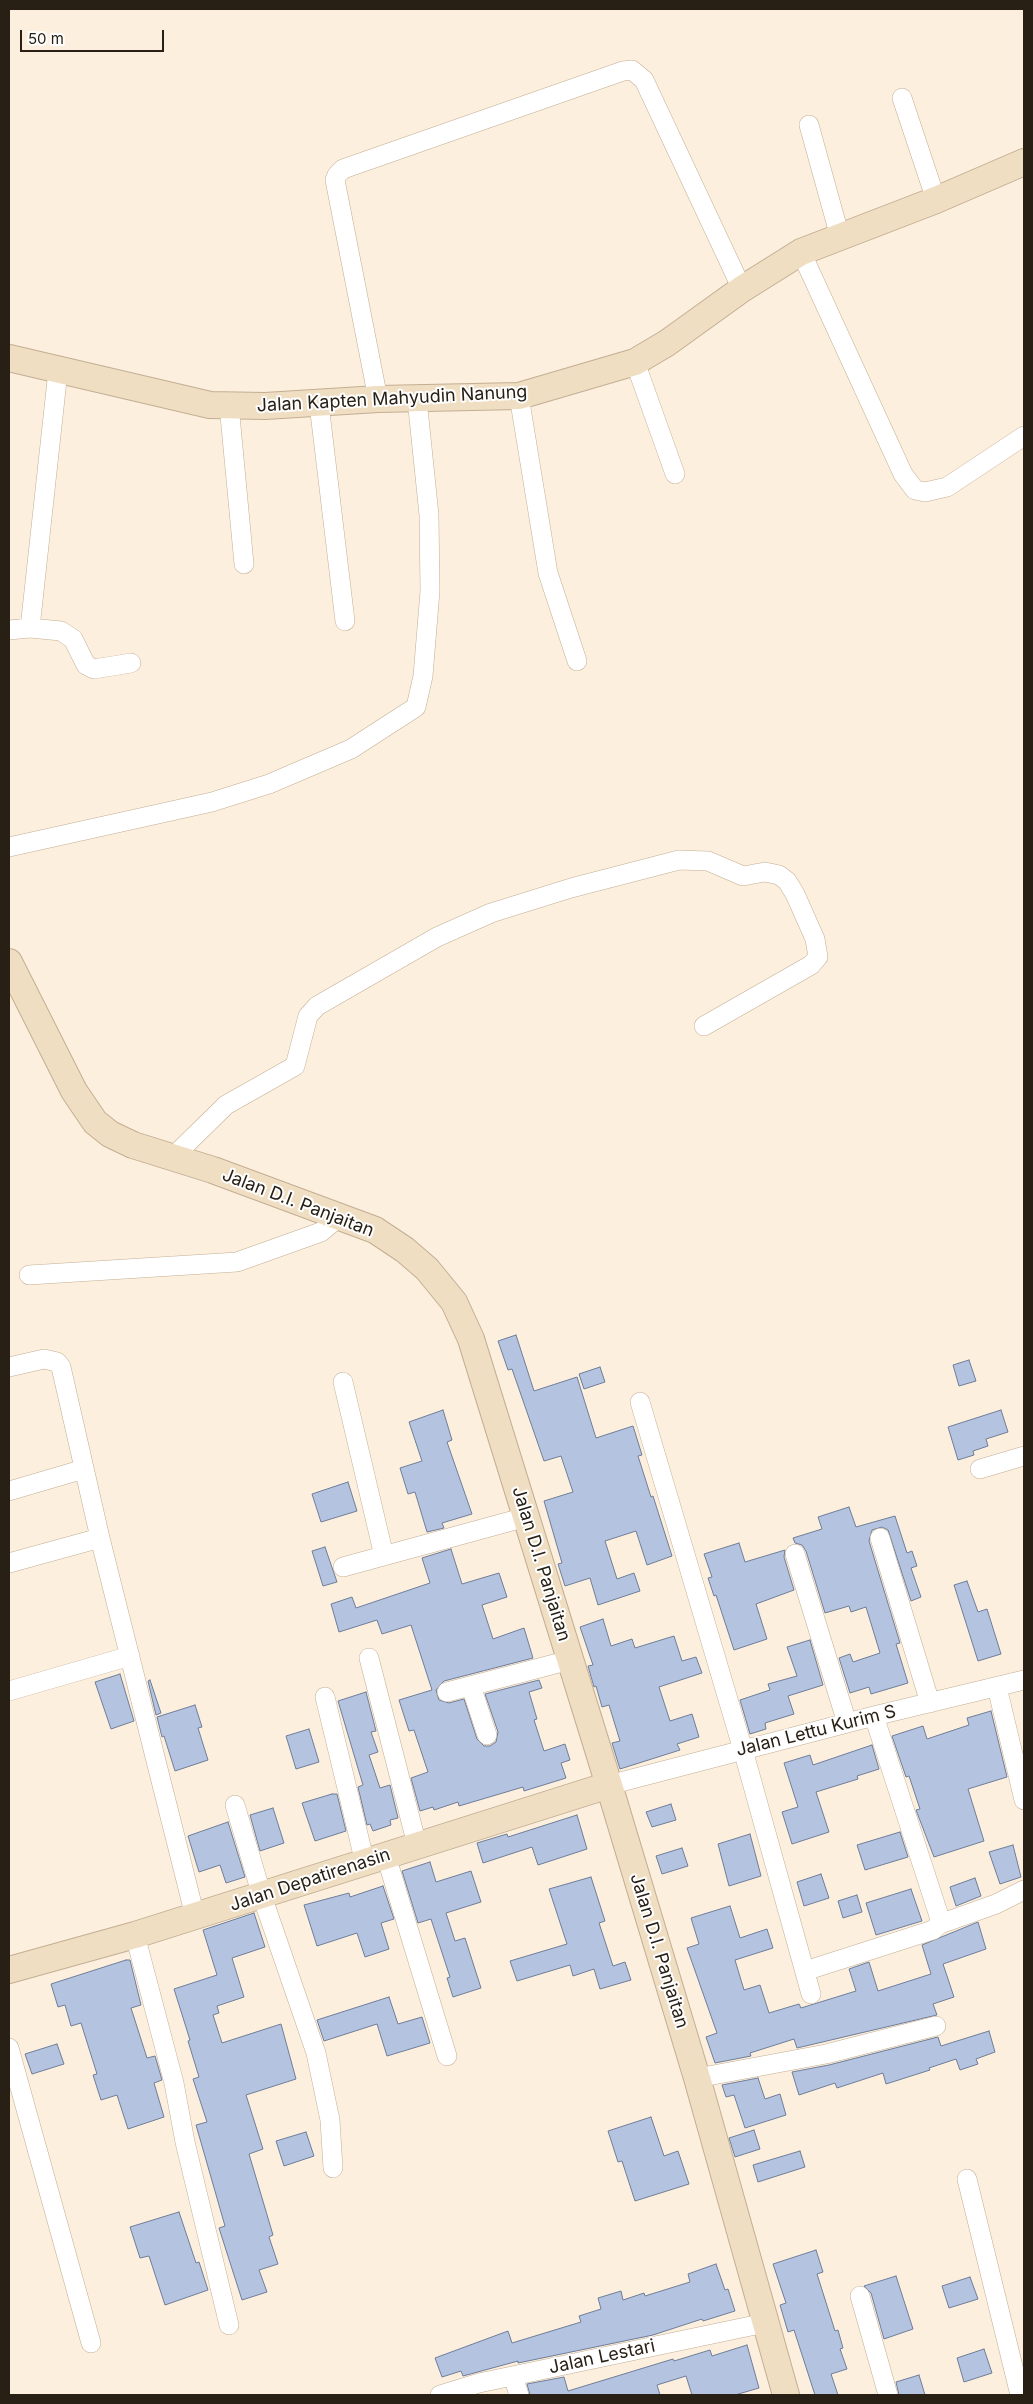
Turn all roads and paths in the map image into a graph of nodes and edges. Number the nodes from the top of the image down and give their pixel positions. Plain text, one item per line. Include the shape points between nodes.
1 (902, 98) dead end
2 (809, 124) dead end
3 (1024, 162) edge
4 (936, 200) junction
5 (840, 237) junction
6 (801, 252) junction
7 (742, 289) junction
8 (9, 358) edge
9 (635, 362) junction
10 (58, 371) junction
11 (519, 396) junction
12 (378, 399) junction
13 (417, 399) junction
14 (319, 404) junction
15 (229, 406) junction
16 (1024, 436) edge
17 (675, 474) dead end
18 (244, 564) dead end
19 (345, 621) dead end
20 (30, 628) junction
21 (9, 630) edge
22 (578, 661) dead end
23 (131, 663) dead end
24 (9, 847) edge
25 (9, 962) edge
26 (704, 1026) dead end
27 (172, 1158) junction
28 (339, 1217) junction
29 (29, 1275) dead end
30 (9, 1367) edge
31 (343, 1382) dead end
32 (640, 1402) dead end
33 (1024, 1456) edge
34 (84, 1469) junction
35 (980, 1469) dead end
36 (9, 1491) edge
37 (526, 1518) junction
38 (100, 1538) junction
39 (880, 1538) dead end
40 (795, 1554) dead end
41 (384, 1556) junction
42 (9, 1563) edge
43 (343, 1567) dead end
44 (130, 1656) junction
45 (369, 1658) dead end
46 (570, 1660) junction
47 (1024, 1680) edge
48 (471, 1686) junction
49 (997, 1686) junction
50 (9, 1691) edge
51 (447, 1692) dead end
52 (325, 1697) dead end
53 (930, 1703) junction
54 (874, 1716) junction
55 (848, 1723) junction
56 (487, 1735) dead end
57 (743, 1750) junction
58 (609, 1786) junction
59 (1024, 1800) edge
60 (235, 1805) dead end
61 (417, 1845) junction
62 (376, 1860) junction
63 (1024, 1890) edge
64 (262, 1896) junction
65 (195, 1916) junction
66 (940, 1924) junction
67 (135, 1935) junction
68 (9, 1970) edge
69 (805, 1971) junction
70 (811, 1994) dead end
71 (936, 2026) dead end
72 (9, 2048) edge
73 (447, 2056) dead end
74 (696, 2078) junction
75 (333, 2168) dead end
76 (967, 2179) dead end
77 (860, 2296) dead end
78 (765, 2323) junction
79 (229, 2325) dead end
80 (91, 2343) dead end
81 (513, 2376) junction
82 (440, 2395) edge
83 (519, 2395) edge
84 (786, 2395) edge
85 (888, 2395) edge
86 (1020, 2395) edge

1 - 4 street
2 - 5 street
3 - 4 main road, Jalan Kapten Mahyudin Nanung
4 - 5 main road, Jalan Kapten Mahyudin Nanung
5 - 6 main road, Jalan Kapten Mahyudin Nanung
6 - 7 main road, Jalan Kapten Mahyudin Nanung
6 - 16 street via 903,474 915,490 925,492 947,487
7 - 9 main road, Jalan Kapten Mahyudin Nanung via 668,343
7 - 12 street via 644,80 632,70 623,71 343,169 337,176 336,185
8 - 10 main road, Jalan Kapten Mahyudin Nanung
9 - 11 main road, Jalan Kapten Mahyudin Nanung
9 - 17 street
10 - 15 main road, Jalan Kapten Mahyudin Nanung
10 - 20 street
11 - 13 main road, Jalan Kapten Mahyudin Nanung
11 - 22 street via 548,573
12 - 13 main road, Jalan Kapten Mahyudin Nanung
12 - 14 main road, Jalan Kapten Mahyudin Nanung
13 - 24 street via 429,515 430,591 423,676 416,707 351,749 269,784 212,802
14 - 15 main road, Jalan Kapten Mahyudin Nanung
14 - 19 street
15 - 18 street
20 - 21 street
20 - 23 street via 61,631 73,639 86,665 94,669
25 - 27 main road, Jalan D.I. Panjaitan via 74,1091 95,1122 133,1145
26 - 27 street via 811,965 818,957 815,939 795,894 779,875 764,872 743,876 708,861 679,860 562,890 491,913 437,937 317,1006 308,1016 295,1066 226,1105
27 - 28 main road, Jalan D.I. Panjaitan
28 - 29 street via 321,1232 237,1262
28 - 37 main road, Jalan D.I. Panjaitan via 375,1230 405,1250 427,1269 454,1302 471,1339
30 - 34 street via 44,1359 61,1367
31 - 41 street
32 - 57 street
33 - 35 street
34 - 36 street
34 - 38 street
37 - 41 street
37 - 46 main road, Jalan D.I. Panjaitan
38 - 42 street
38 - 44 street
39 - 53 street
40 - 55 street
41 - 43 street
44 - 50 street
44 - 65 street
45 - 61 street
46 - 48 street
46 - 58 main road, Jalan D.I. Panjaitan
47 - 49 street, Jalan Lettu Kurim S
48 - 51 street
48 - 56 street
49 - 53 street, Jalan Lettu Kurim S
49 - 59 street
52 - 62 street
53 - 54 street, Jalan Lettu Kurim S
54 - 55 street, Jalan Lettu Kurim S
54 - 66 street
55 - 57 street, Jalan Lettu Kurim S
57 - 58 street, Jalan Lettu Kurim S
57 - 69 street
58 - 61 main road, Jalan Depatirenasin
58 - 74 main road, Jalan D.I. Panjaitan
60 - 64 street
61 - 62 main road, Jalan Depatirenasin
62 - 64 main road, Jalan Depatirenasin
62 - 73 street
63 - 66 street
64 - 65 main road, Jalan Depatirenasin
64 - 75 street via 316,2053 330,2120
65 - 67 main road, Jalan Depatirenasin
66 - 69 street via 934,1930
67 - 68 main road, Jalan Depatirenasin
67 - 79 street via 174,2083
69 - 70 street
71 - 74 street via 826,2054
72 - 80 street
74 - 78 main road, Jalan D.I. Panjaitan
76 - 86 street
77 - 85 street
78 - 81 street, Jalan Lestari
78 - 84 main road, Jalan D.I. Panjaitan
81 - 82 street, Jalan Lestari
81 - 83 street

